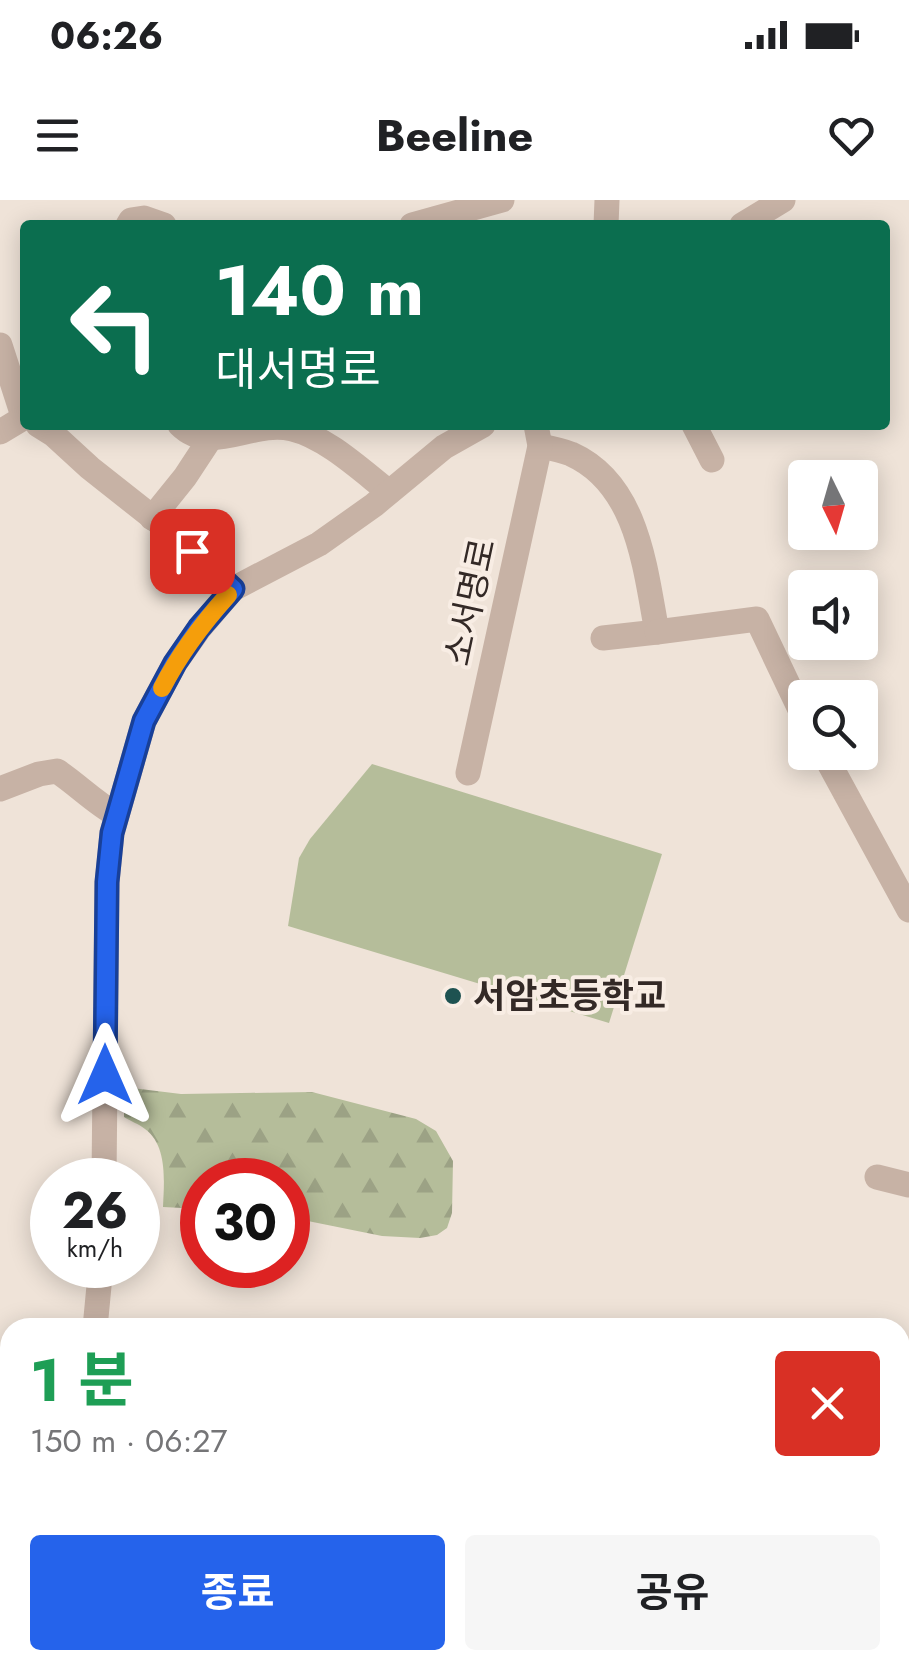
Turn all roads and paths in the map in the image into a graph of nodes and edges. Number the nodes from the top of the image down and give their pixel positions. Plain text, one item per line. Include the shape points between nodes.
1 (502, 200) edge
2 (783, 200) edge
3 (430, 220) edge
4 (750, 220) edge
5 (0, 345) edge
6 (20, 396) edge
7 (46, 430) edge
8 (187, 430) edge
9 (246, 430) edge
10 (294, 430) edge
11 (473, 430) edge
12 (697, 430) edge
13 (538, 435) edge
14 (210, 440) junction
15 (712, 460) dead end
16 (389, 492) junction
17 (152, 518) junction
18 (233, 589) junction
19 (658, 632) junction
20 (603, 638) dead end
21 (788, 684) edge
22 (833, 770) edge
23 (468, 773) dead end
24 (0, 789) edge
25 (118, 814) junction
26 (909, 910) edge
27 (104, 1158) edge
28 (876, 1177) dead end
29 (909, 1185) edge
30 (98, 1288) edge
31 (95, 1318) edge

1 - 3 street
2 - 4 street
5 - 6 street
7 - 17 street
8 - 14 street
9 - 14 street
10 - 16 street
11 - 16 street
12 - 15 street
13 - 19 street, 소서명로 via 602,474 621,498
13 - 23 street, 소서명로
14 - 17 street
16 - 18 street via 319,544
17 - 18 street
18 - 25 street via 175,663 144,721
19 - 20 street
19 - 21 street via 757,619
22 - 26 street
24 - 25 street via 57,771
25 - 27 street via 107,882
28 - 29 street
30 - 31 street

